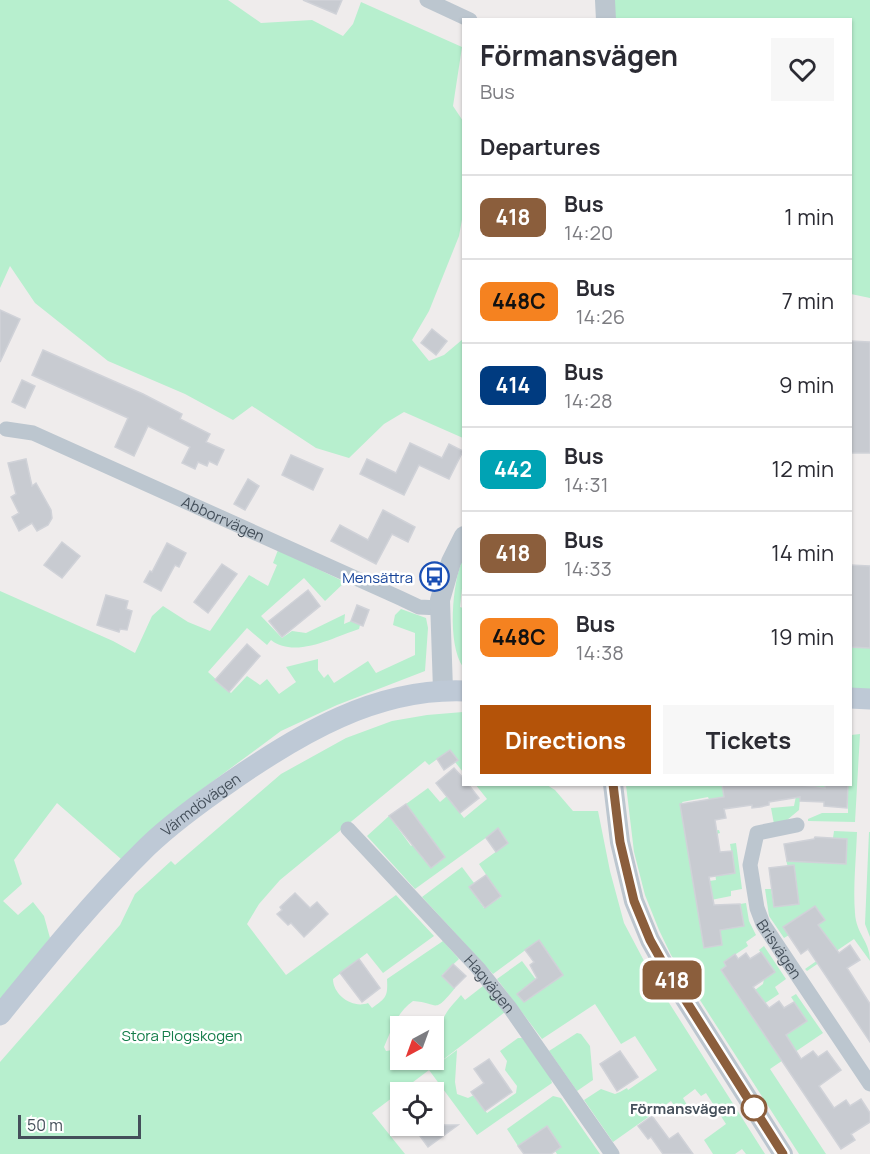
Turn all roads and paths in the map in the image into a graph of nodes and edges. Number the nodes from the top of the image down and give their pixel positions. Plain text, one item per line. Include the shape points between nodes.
1 (427, 0) edge
2 (605, 0) edge
3 (466, 18) edge
4 (606, 18) edge
5 (6, 429) dead end
6 (462, 540) edge
7 (440, 608) junction
8 (453, 691) edge
9 (852, 698) edge
10 (870, 699) edge
11 (613, 786) edge
12 (797, 825) dead end
13 (348, 829) dead end
14 (0, 1015) edge
15 (870, 1084) edge
16 (612, 1154) edge
17 (783, 1154) edge

1 - 3 street
2 - 4 street
5 - 7 street, Abborrvägen via 33,433 419,607
6 - 7 street via 442,588
7 - 8 street
8 - 14 main road, Värmdövägen via 395,698 332,720 276,750 193,808 148,846 94,902
9 - 10 main road
11 - 17 street via 620,842 634,901 650,940
12 - 15 street, Brisvägen via 757,834 750,865 757,908 770,937
13 - 16 street, Hagvägen via 478,968

